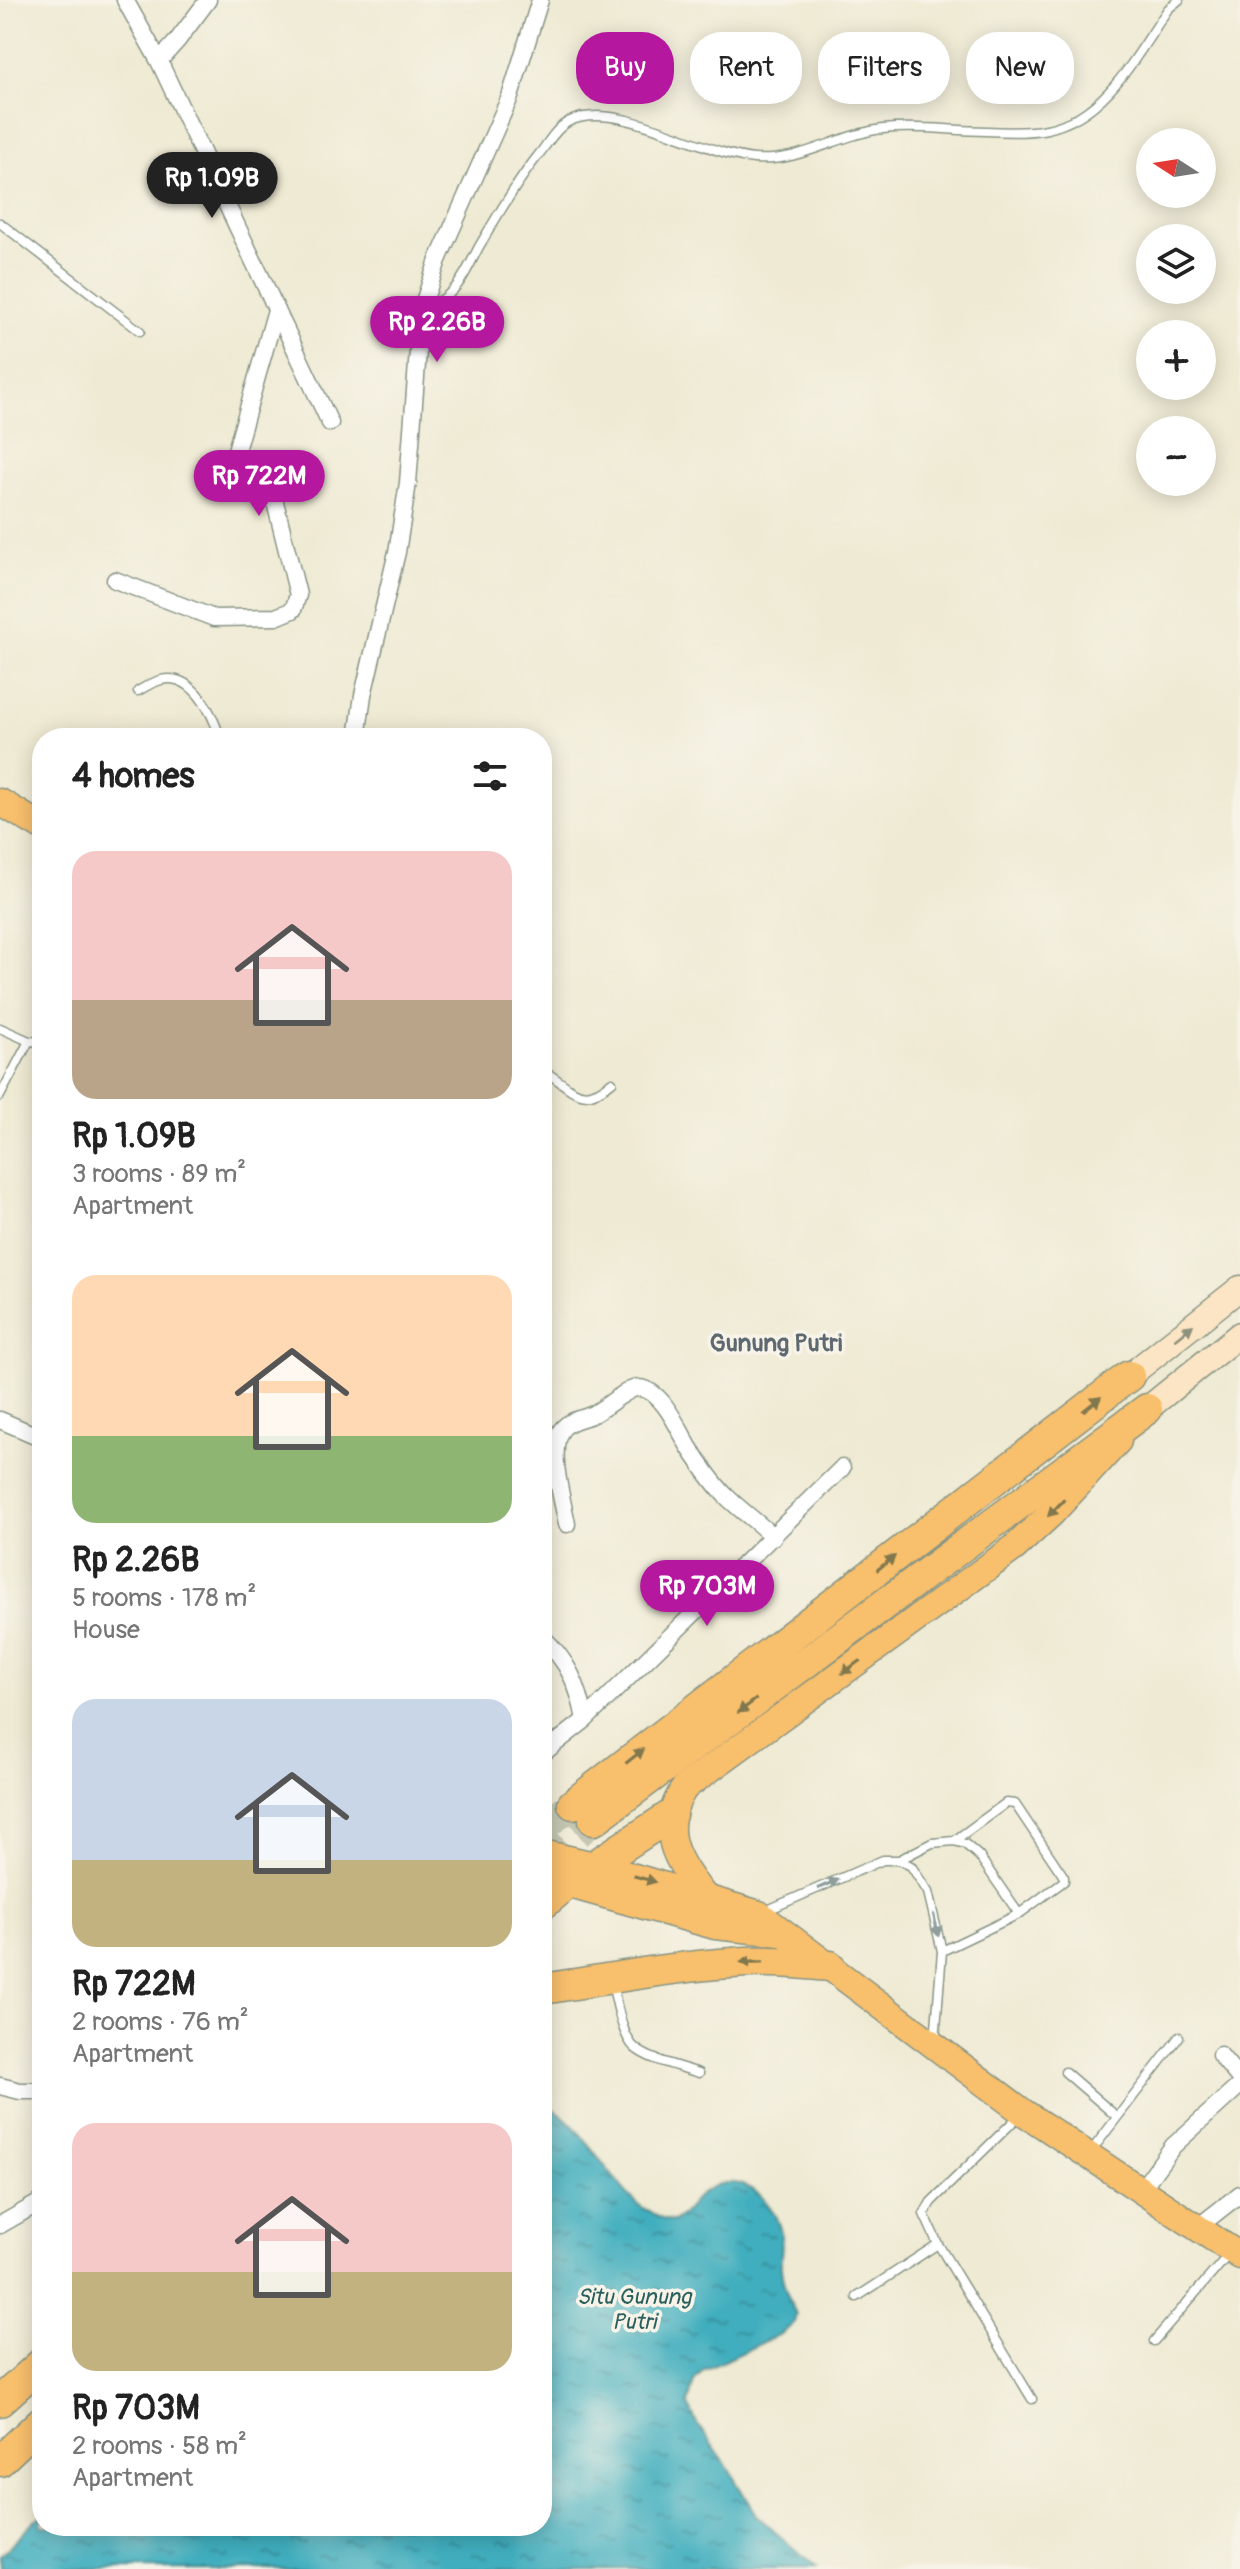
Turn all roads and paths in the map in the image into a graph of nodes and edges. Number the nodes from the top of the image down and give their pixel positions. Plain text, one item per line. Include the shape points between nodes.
1 (125, 0) edge
2 (208, 0) edge
3 (540, 0) edge
4 (1179, 0) edge
5 (159, 61) junction
6 (0, 223) edge
7 (276, 310) junction
8 (421, 311) junction
9 (140, 331) dead end
10 (330, 423) dead end
11 (115, 580) dead end
12 (138, 691) dead end
13 (217, 728) edge
14 (358, 728) edge
15 (0, 802) edge
16 (32, 821) edge
17 (0, 1028) edge
18 (29, 1041) junction
19 (32, 1041) edge
20 (552, 1076) edge
21 (612, 1082) dead end
22 (0, 1096) edge
23 (1240, 1288) edge
24 (1240, 1334) edge
25 (1129, 1376) joint
26 (1147, 1409) junction
27 (0, 1420) edge
28 (32, 1434) edge
29 (842, 1468) dead end
30 (567, 1524) dead end
31 (773, 1537) junction
32 (552, 1646) edge
33 (585, 1720) junction
34 (552, 1746) edge
35 (671, 1815) junction
36 (954, 1841) junction
37 (552, 1855) edge
38 (899, 1860) junction
39 (594, 1865) junction
40 (555, 1880) edge
41 (704, 1896) junction
42 (759, 1914) junction
43 (1019, 1914) junction
44 (784, 1933) junction
45 (942, 1951) junction
46 (830, 1966) junction
47 (611, 1979) junction
48 (552, 1988) edge
49 (1179, 2037) dead end
50 (934, 2046) junction
51 (1220, 2055) dead end
52 (1065, 2072) dead end
53 (699, 2073) dead end
54 (1240, 2080) edge
55 (0, 2086) edge
56 (32, 2091) edge
57 (1023, 2112) junction
58 (1116, 2116) junction
59 (1087, 2156) junction
60 (1141, 2190) junction
61 (1240, 2194) edge
62 (32, 2207) edge
63 (0, 2225) edge
64 (1198, 2227) junction
65 (938, 2244) junction
66 (1236, 2253) edge
67 (857, 2297) dead end
68 (1154, 2341) dead end
69 (32, 2372) edge
70 (1032, 2399) dead end
71 (0, 2401) edge
72 (32, 2431) edge
73 (0, 2461) edge

1 - 5 street
2 - 5 street
3 - 8 street via 510,97
4 - 8 lane via 1091,109 1046,129 883,129 804,154 756,159 614,116 569,122 518,182 454,290
5 - 7 street
6 - 9 lane
7 - 10 street
7 - 11 street via 233,461 274,498 298,595 293,610 276,617 214,618
8 - 14 street via 408,483
12 - 13 lane via 161,680 183,683 214,717
15 - 16 main road
17 - 18 lane
18 - 19 lane
18 - 22 lane
20 - 21 lane via 582,1096
25 -> 23 street
24 - 26 street
26 -> 25 highway via 584,1812
26 -> 35 main road via 1014,1548 685,1787
27 - 28 street
29 - 31 street
30 - 31 street via 554,1455 563,1428 643,1388 669,1410 727,1498
31 - 33 street
32 - 33 street via 573,1675
33 - 34 street
35 - 39 highway
35 - 41 main road via 682,1867
36 - 38 lane via 932,1843
36 - 43 lane via 973,1849
36 - 43 lane via 1006,1803 1015,1804 1064,1877
37 - 39 main road
42 -> 38 lane via 866,1866
38 -> 45 lane via 911,1866 928,1892
39 - 40 highway
39 -> 41 main road
40 - 44 main road via 715,1926
41 - 42 main road
42 - 44 main road
43 - 45 lane
44 - 46 main road
45 - 50 lane
46 -> 47 highway via 733,1962
46 - 50 main road
47 - 48 highway
47 - 53 lane via 632,2046
49 - 58 lane
50 - 57 main road
51 - 54 street
52 - 58 lane
54 - 60 street via 1173,2146
55 - 56 street
57 - 59 main road
57 - 65 lane via 925,2211
58 - 59 lane
59 - 60 main road
60 - 64 main road
61 - 64 street
62 - 63 street
64 - 66 main road
65 - 67 lane
65 - 70 lane
66 - 68 lane
69 - 71 highway
72 - 73 highway

